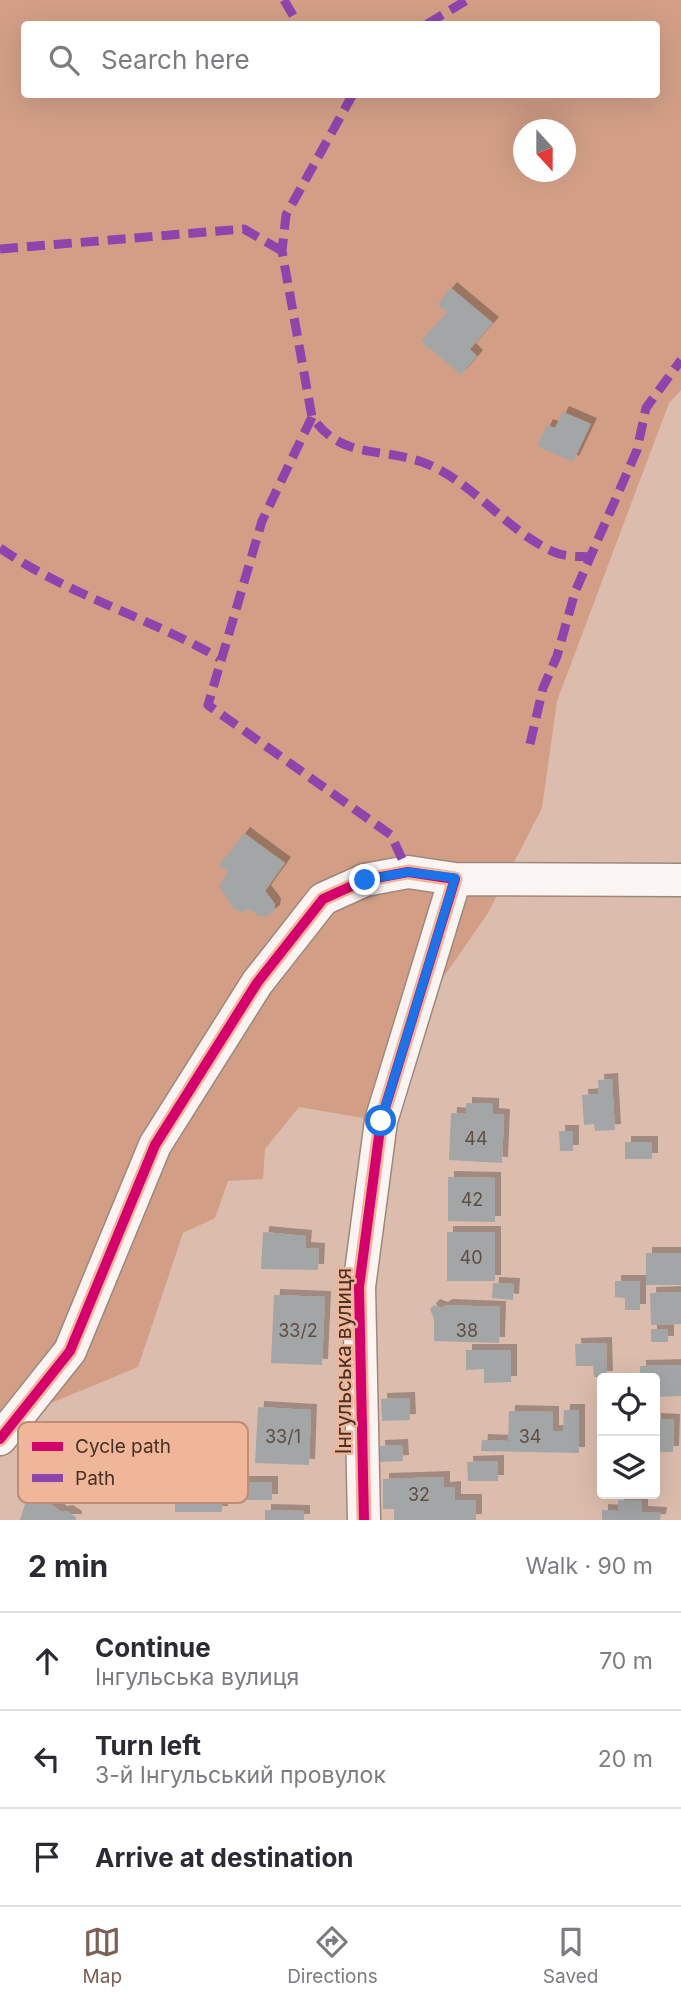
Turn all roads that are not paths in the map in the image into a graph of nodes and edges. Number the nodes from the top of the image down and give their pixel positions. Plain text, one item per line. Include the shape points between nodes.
1 (455, 878) junction
2 (681, 880) edge
3 (0, 1439) edge
4 (364, 1520) edge

1 - 2 street
1 - 3 street via 408,872 365,880 323,899 257,983 155,1145 70,1351
1 - 4 street, Інгульська вулиця via 381,1121 359,1287

